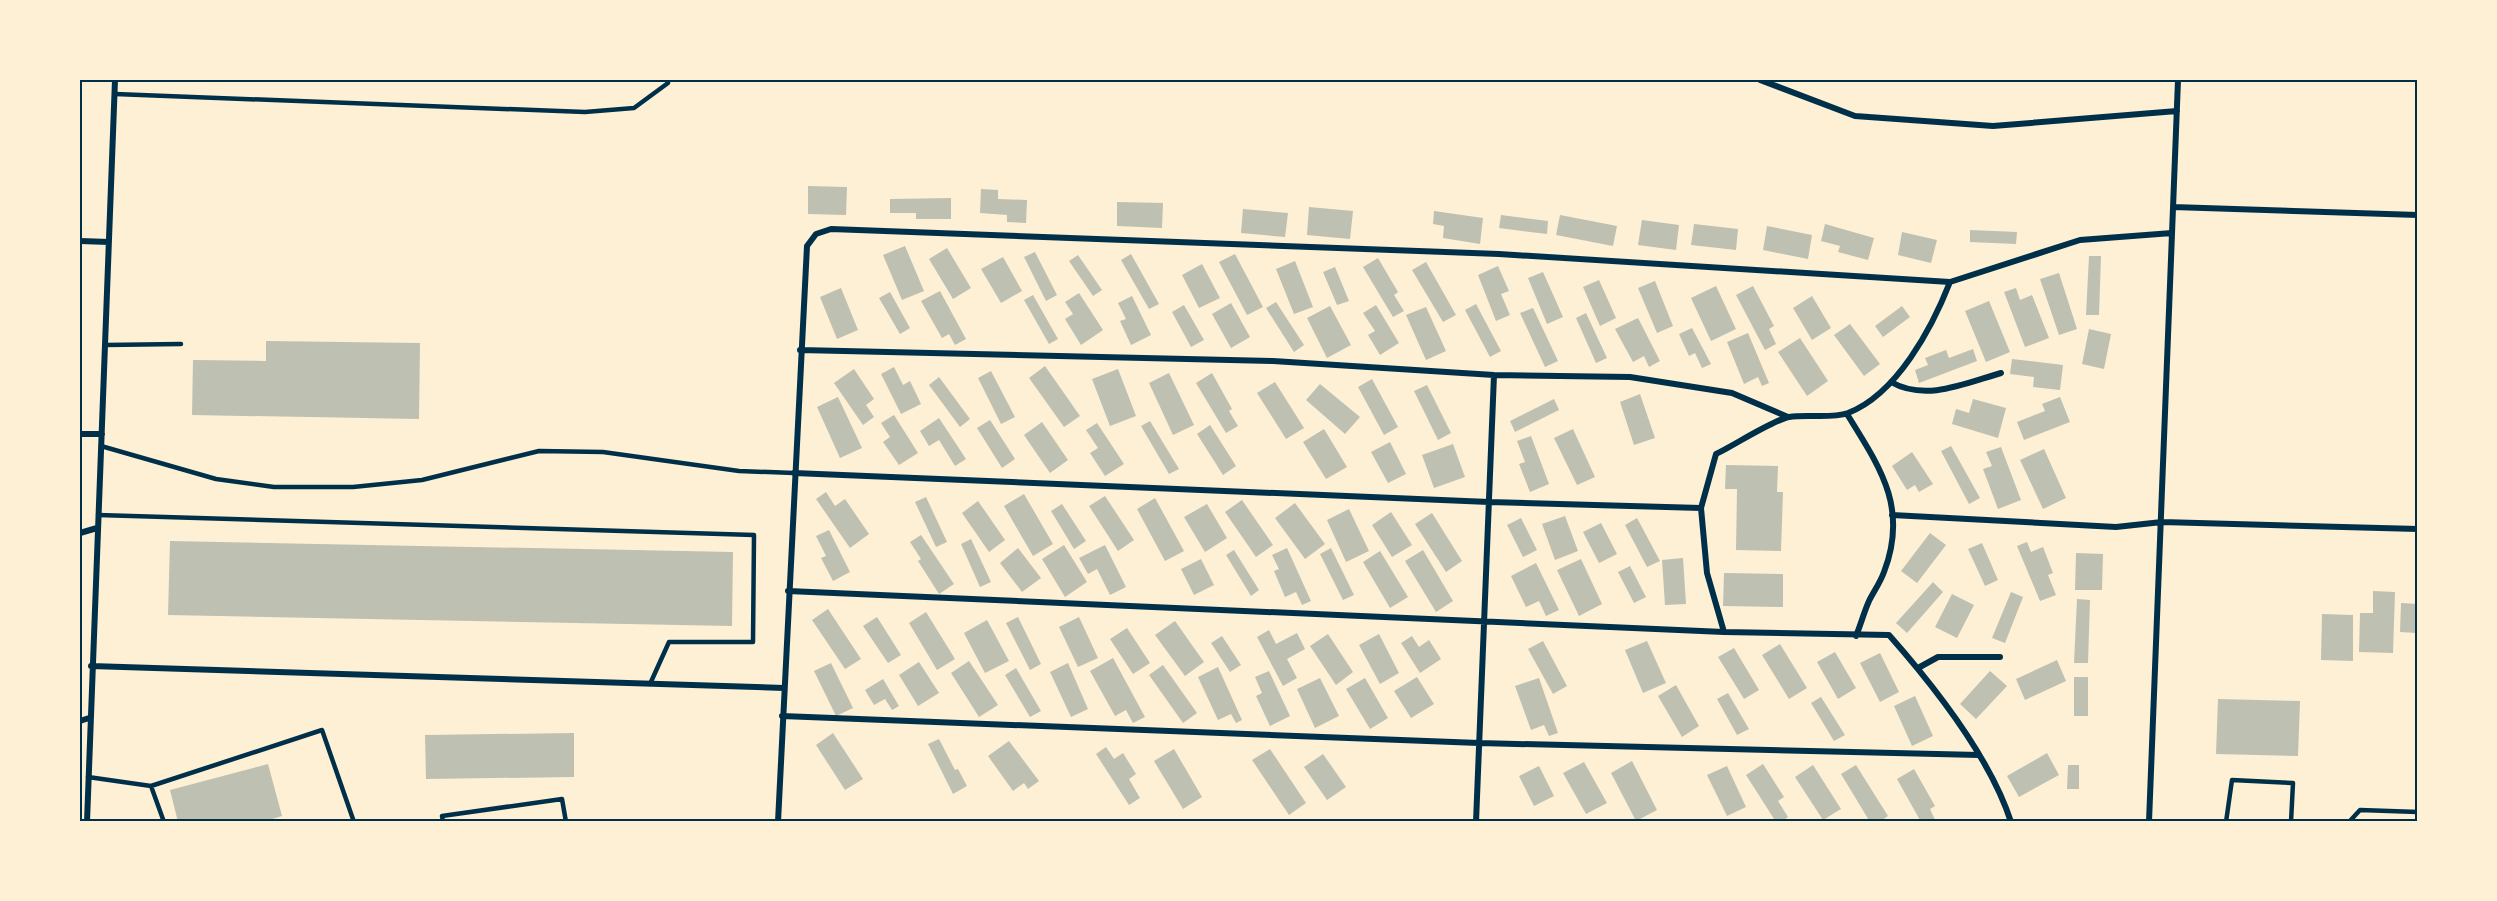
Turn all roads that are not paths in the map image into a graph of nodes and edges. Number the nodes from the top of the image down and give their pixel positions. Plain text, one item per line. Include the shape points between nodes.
1 (115, 80) edge
2 (668, 80) edge
3 (1760, 80) edge
4 (2178, 80) edge
5 (114, 94) junction
6 (2177, 111) junction
7 (2173, 207) junction
8 (2418, 214) edge
9 (2172, 233) junction
10 (80, 241) edge
11 (109, 242) junction
12 (1950, 282) junction
13 (181, 344) dead end
14 (105, 345) junction
15 (800, 350) junction
16 (2001, 373) dead end
17 (1494, 375) junction
18 (1891, 382) junction
19 (1847, 414) junction
20 (1788, 417) junction
21 (80, 434) edge
22 (102, 434) junction
23 (101, 446) junction
24 (794, 473) junction
25 (1489, 502) junction
26 (1701, 508) junction
27 (98, 515) junction
28 (1892, 515) junction
29 (2162, 522) junction
30 (97, 528) junction
31 (2418, 529) edge
32 (80, 533) edge
33 (788, 591) junction
34 (1484, 621) junction
35 (1724, 632) junction
36 (1856, 636) junction
37 (2000, 657) dead end
38 (92, 666) junction
39 (1918, 668) junction
40 (650, 684) junction
41 (784, 687) junction
42 (782, 716) junction
43 (89, 718) junction
44 (80, 721) edge
45 (1479, 743) junction
46 (1979, 755) junction
47 (88, 777) junction
48 (151, 786) junction
49 (2418, 812) edge
50 (87, 822) edge
51 (164, 822) edge
52 (354, 822) edge
53 (443, 822) edge
54 (566, 822) edge
55 (778, 822) edge
56 (1476, 822) edge
57 (2011, 822) edge
58 (2149, 822) edge
59 (2226, 822) edge
60 (2291, 822) edge
61 (2349, 822) edge

1 - 5 street
2 - 5 lane via 668,84 634,108 585,112
3 - 6 street via 1855,116 1993,126
4 - 6 street
5 - 11 street
6 - 7 street
7 - 8 street
7 - 9 street
9 - 12 street via 2080,240
9 - 29 street
10 - 11 street
11 - 14 street
12 - 15 street via 1499,254 831,229 816,234 807,246
12 - 18 street via 1926,334
13 - 14 lane
14 - 22 street
15 - 17 street via 1273,361
15 - 24 street
16 - 18 street via 1937,391 1902,388
17 - 20 street via 1630,378 1732,393
17 - 25 street
18 - 19 street via 1869,402
19 - 20 street
19 - 28 street via 1879,466
20 - 26 street via 1716,454
21 - 22 street
22 - 23 street
23 - 24 lane via 216,479 274,487 353,487 422,480 539,451 603,452 739,471
23 - 27 street
24 - 25 street
24 - 33 street
25 - 26 street
25 - 34 street
26 - 35 street via 1707,573
27 - 30 street
27 - 40 lane via 754,534 753,642 669,642
28 - 29 street via 2116,528
28 - 36 street via 1885,571
29 - 31 street
29 - 58 street
30 - 32 street
30 - 38 street
33 - 34 street
33 - 41 street
34 - 35 street
34 - 45 street
35 - 36 street
36 - 39 street via 1889,635
37 - 39 street via 1938,657
38 - 40 street
38 - 43 street
39 - 46 street
40 - 41 street
41 - 42 street
42 - 45 street
42 - 55 street
43 - 44 street
43 - 47 street
45 - 46 street
45 - 56 street
46 - 57 street
47 - 48 lane
47 - 50 street
48 - 51 lane
48 - 52 lane via 322,730
49 - 61 lane via 2360,810
53 - 54 lane via 442,816 562,800
59 - 60 lane via 2232,780 2293,783

